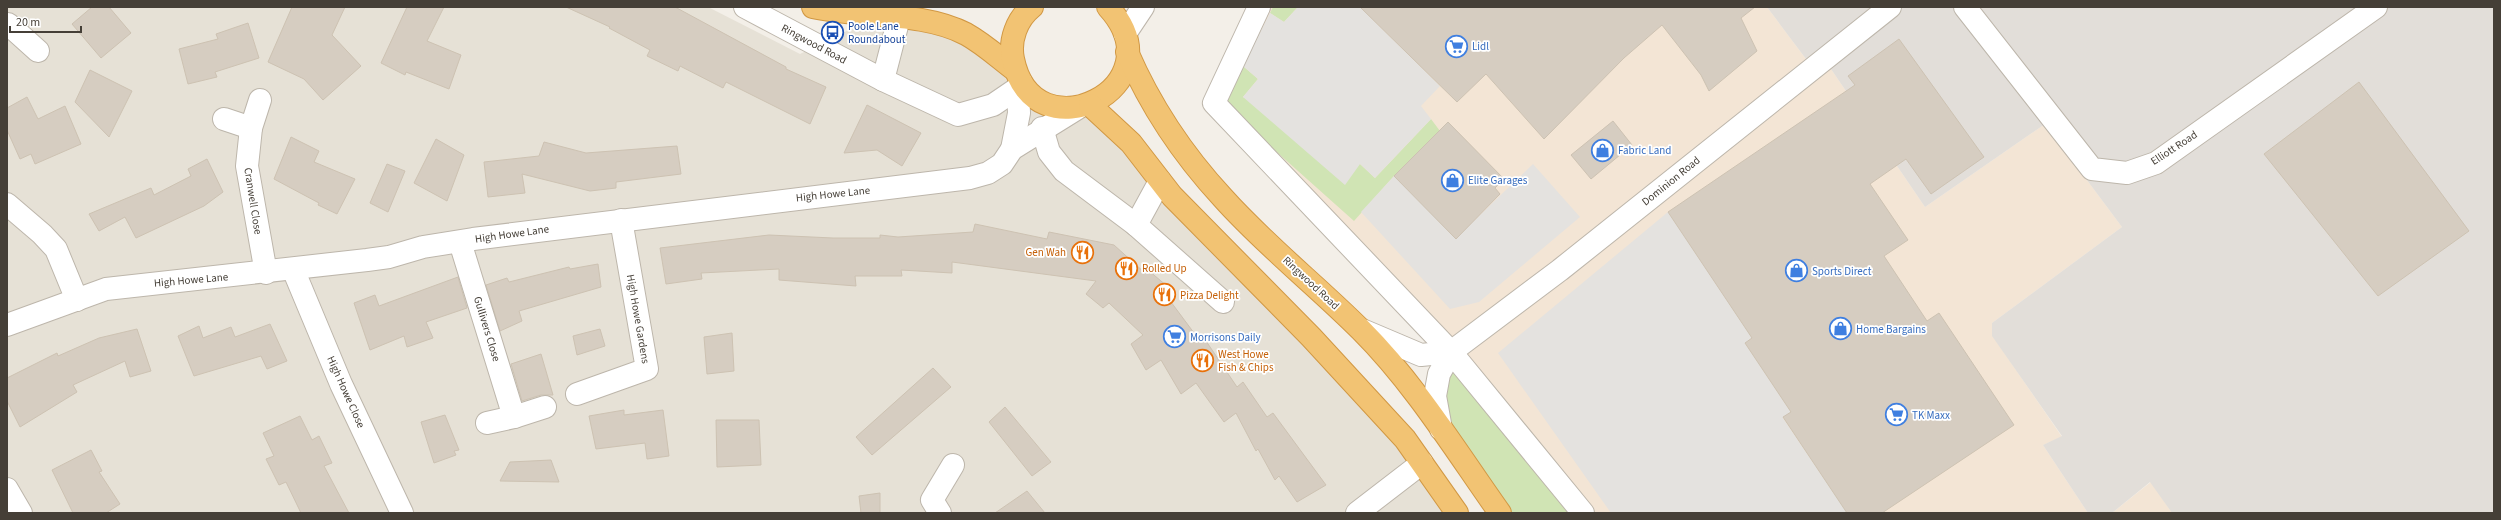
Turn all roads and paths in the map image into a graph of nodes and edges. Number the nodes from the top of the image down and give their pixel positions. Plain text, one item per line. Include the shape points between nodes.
1 (745, 7) edge
2 (813, 7) edge
3 (1032, 7) edge
4 (1108, 7) edge
5 (1143, 7) edge
6 (1259, 7) edge
7 (1890, 7) edge
8 (1965, 7) edge
9 (2376, 7) edge
10 (900, 18) junction
11 (7, 24) edge
12 (1126, 43) junction
13 (38, 51) dead end
14 (883, 80) junction
15 (1018, 80) junction
16 (260, 100) dead end
17 (1084, 106) junction
18 (224, 119) dead end
19 (251, 128) junction
20 (1042, 128) junction
21 (1012, 149) junction
22 (1160, 181) junction
23 (7, 204) edge
24 (621, 220) junction
25 (1136, 225) junction
26 (460, 242) junction
27 (293, 269) junction
28 (266, 273) junction
29 (77, 300) junction
30 (1223, 302) dead end
31 (7, 325) edge
32 (1362, 330) junction
33 (1451, 352) junction
34 (577, 394) dead end
35 (545, 407) dead end
36 (514, 417) junction
37 (487, 423) dead end
38 (1441, 429) junction
39 (1422, 463) junction
40 (953, 464) dead end
41 (7, 489) edge
42 (21, 513) edge
43 (402, 513) edge
44 (940, 513) edge
45 (1357, 513) edge
46 (1458, 513) edge
47 (1500, 513) edge
48 (1583, 513) edge

1 - 14 street, Ringwood Road
2 - 10 highway via 839,13
3 - 15 highway via 1019,21 1013,37 1012,54
4 - 12 highway via 1118,18
5 - 12 street
6 - 33 street via 1214,103
7 - 33 street, Dominion Road via 1560,270
8 - 9 street, Elliott Road via 2092,169 2127,173 2156,163
10 - 14 street
10 - 15 highway via 940,25 965,34
11 - 13 street
12 - 17 highway via 1124,69 1117,84 1105,96
12 - 32 highway, Ringwood Road via 1142,84 1189,157 1223,198
14 - 15 street, Ringwood Road via 958,115 993,105
15 - 17 highway via 1046,103 1061,108
15 - 21 street, High Howe Lane via 1019,113
16 - 19 street, Cranwell Close
17 - 20 street, High Howe Lane
17 - 22 highway via 1131,143
18 - 19 street
19 - 28 street, Cranwell Close via 247,166
20 - 21 street, High Howe Lane
20 - 25 street via 1049,152 1064,171
21 - 24 street, High Howe Lane via 1002,164 970,178
22 - 25 street
22 - 39 highway via 1311,336 1405,439
23 - 29 street via 56,249
24 - 26 street, High Howe Lane
24 - 34 street, High Howe Gardens via 647,369
25 - 30 street
26 - 27 street, High Howe Lane via 423,247 389,257
26 - 36 street, Gullivers Close
27 - 28 street, High Howe Lane
27 - 43 street, High Howe Close via 341,384
28 - 29 street, High Howe Lane via 106,289
29 - 31 street, High Howe Lane
32 - 33 street via 1421,355
32 - 38 highway, Ringwood Road via 1421,400
33 - 38 street via 1439,374 1435,396
33 - 48 street
35 - 36 street
36 - 37 street
38 - 47 highway, Ringwood Road
39 - 45 street
39 - 46 highway
40 - 44 street via 932,500
41 - 42 street

